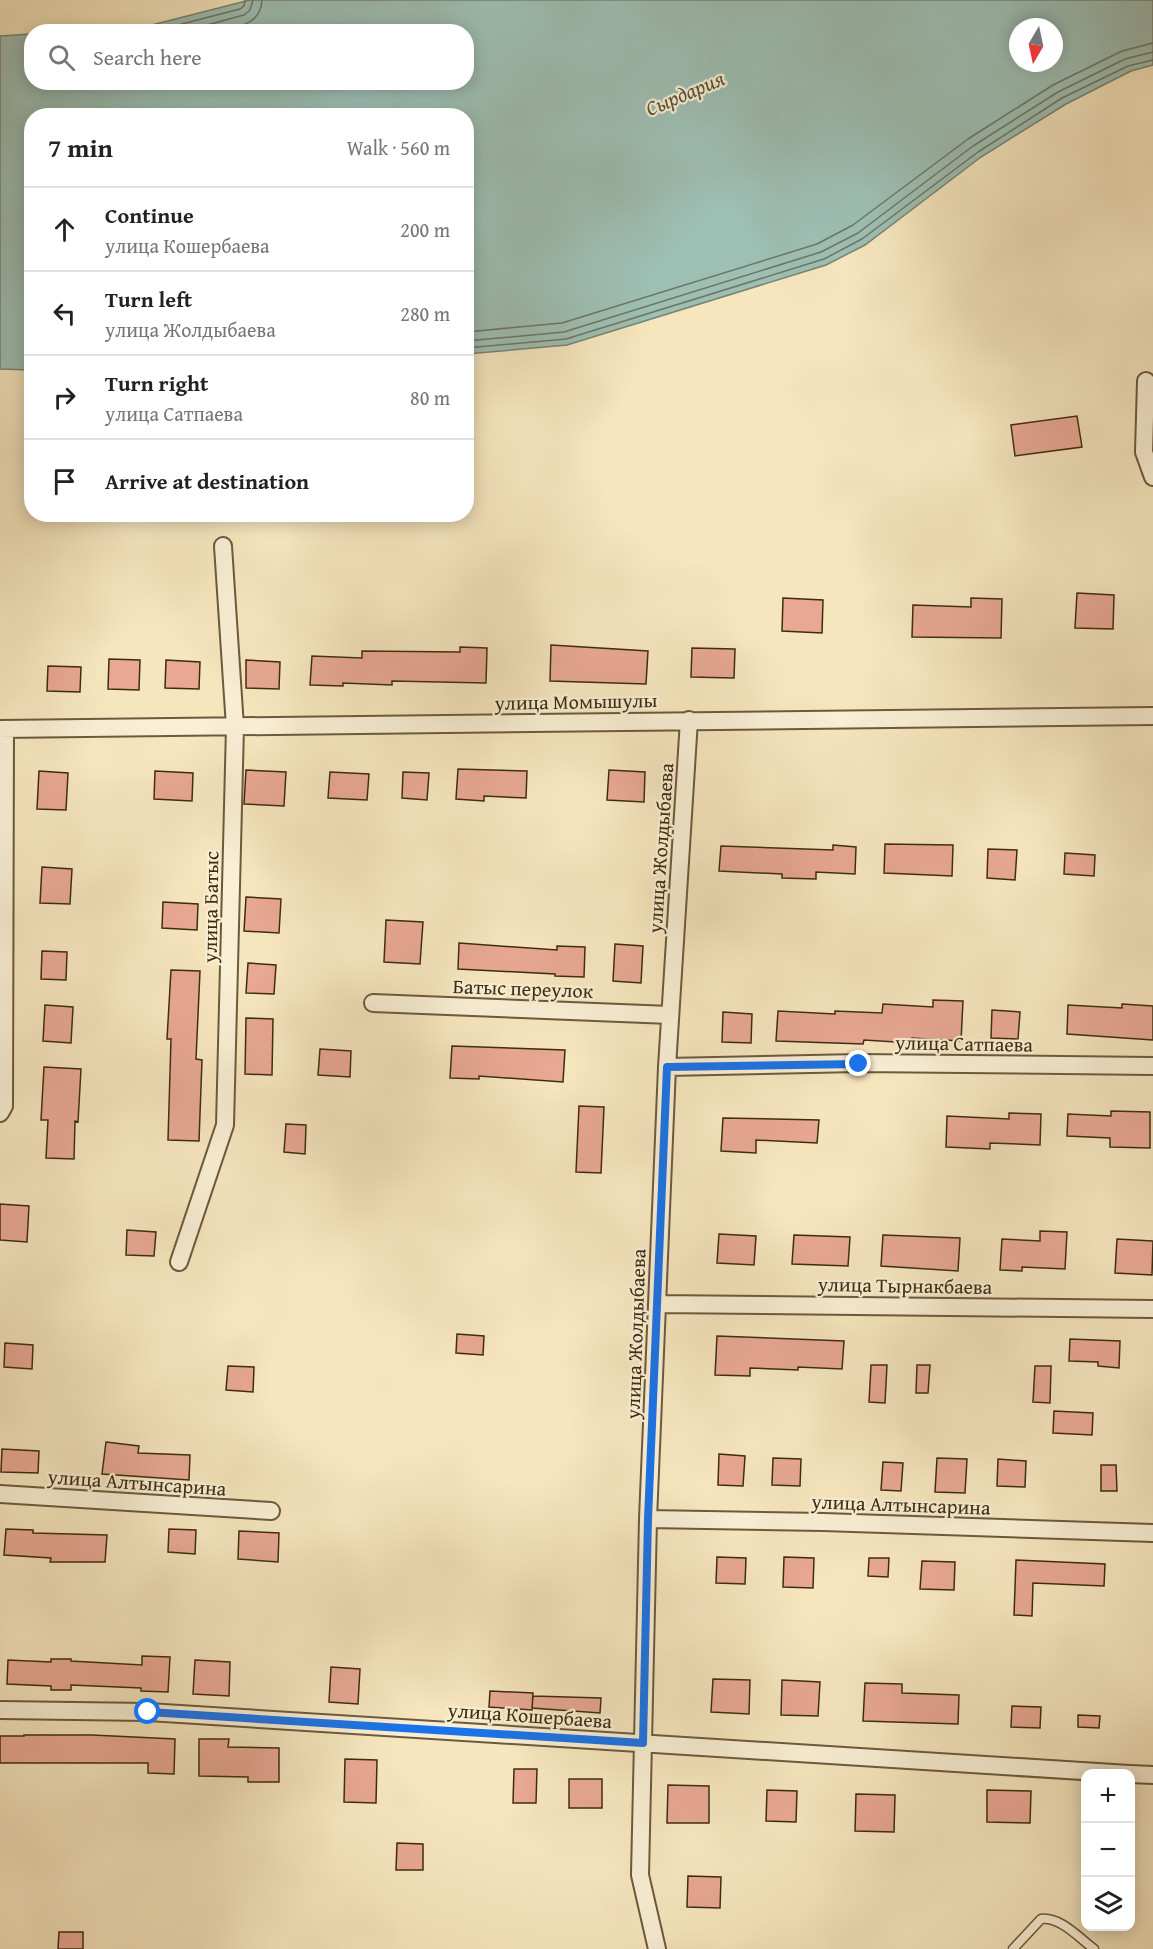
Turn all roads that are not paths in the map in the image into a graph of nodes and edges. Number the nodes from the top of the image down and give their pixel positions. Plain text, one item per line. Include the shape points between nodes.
1 (1146, 381) dead end
2 (1153, 477) edge
3 (224, 546) dead end
4 (1153, 716) edge
5 (689, 720) junction
6 (235, 727) junction
7 (2, 729) edge
8 (374, 1003) dead end
9 (670, 1015) junction
10 (1153, 1066) edge
11 (667, 1067) junction
12 (0, 1113) edge
13 (179, 1262) dead end
14 (657, 1304) junction
15 (1153, 1309) edge
16 (0, 1494) edge
17 (271, 1511) dead end
18 (648, 1519) junction
19 (1153, 1533) edge
20 (0, 1710) edge
21 (643, 1743) junction
22 (1081, 1771) edge
23 (1135, 1774) edge
24 (1153, 1775) edge
25 (657, 1949) edge
26 (1013, 1949) edge
27 (1094, 1949) edge

1 - 2 street via 1144,452
3 - 6 street, улица Батыс
4 - 5 street, улица Момышулы
5 - 6 street, улица Момышулы
5 - 9 street, улица Жолдыбаева
6 - 7 street, улица Момышулы
6 - 13 street, улица Батыс via 225,1125
7 - 12 street via 4,1106
8 - 9 street, Батыс переулок
9 - 11 street, улица Жолдыбаева
10 - 11 street, улица Сатпаева
11 - 14 street, улица Жолдыбаева
14 - 15 street, улица Тырнакбаева
14 - 18 street, улица Жолдыбаева
16 - 17 street, улица Алтынсарина
18 - 19 street, улица Алтынсарина
18 - 21 street, улица Жолдыбаева
20 - 21 street, улица Кошербаева via 148,1712
21 - 22 street, улица Кошербаева
21 - 25 street, улица Жолдыбаева via 640,1875
23 - 24 street, улица Кошербаева
26 - 27 lane via 1041,1919 1049,1918

